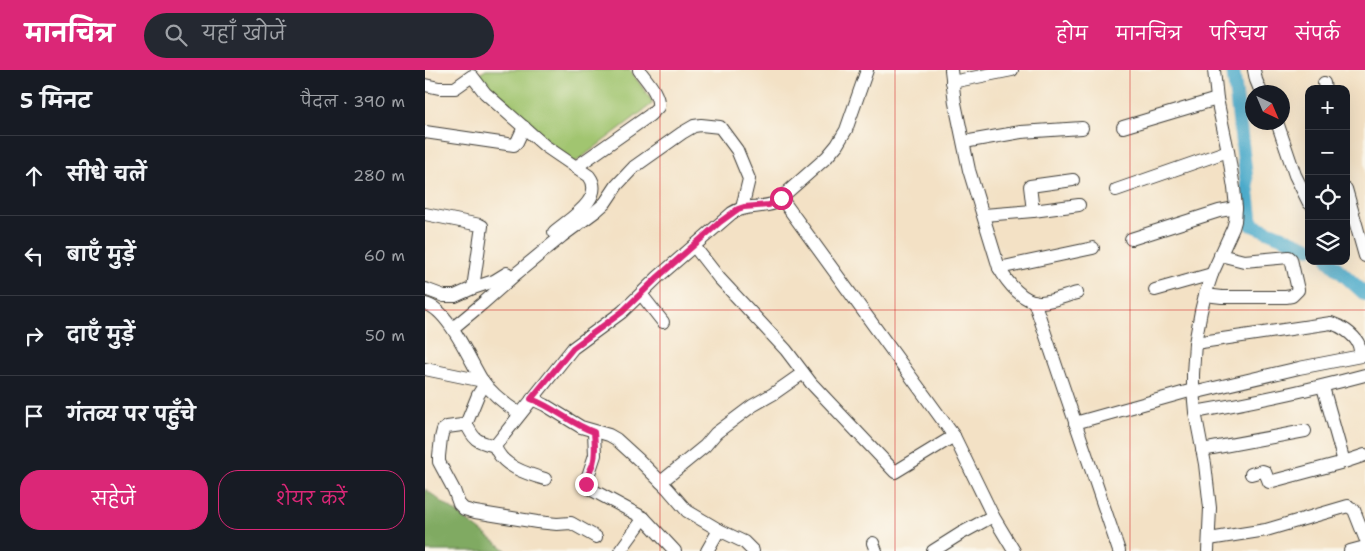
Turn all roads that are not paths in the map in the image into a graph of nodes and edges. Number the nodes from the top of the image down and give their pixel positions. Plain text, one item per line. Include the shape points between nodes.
1 (639, 70) edge
2 (867, 70) edge
3 (1012, 70) edge
4 (1214, 70) edge
5 (1254, 70) edge
6 (475, 73) edge
7 (951, 76) edge
8 (425, 85) edge
9 (1258, 85) edge
10 (455, 88) junction
11 (485, 93) junction
12 (1217, 99) junction
13 (524, 127) junction
14 (1123, 127) dead end
15 (1082, 128) dead end
16 (1280, 130) edge
17 (425, 132) edge
18 (964, 142) junction
19 (1229, 151) junction
20 (576, 167) junction
21 (1073, 180) dead end
22 (1116, 190) dead end
23 (1305, 195) edge
24 (781, 198) junction
25 (1350, 203) edge
26 (1079, 205) dead end
27 (742, 208) junction
28 (1236, 208) junction
29 (1033, 211) junction
30 (425, 214) edge
31 (984, 215) junction
32 (1131, 239) dead end
33 (694, 246) junction
34 (1093, 248) dead end
35 (1220, 255) junction
36 (1365, 256) edge
37 (999, 268) junction
38 (1212, 274) junction
39 (473, 288) junction
40 (425, 289) edge
41 (1155, 290) dead end
42 (1077, 293) dead end
43 (641, 294) junction
44 (1205, 295) junction
45 (1034, 301) junction
46 (425, 304) edge
47 (663, 322) dead end
48 (453, 328) junction
49 (1195, 343) junction
50 (1363, 356) edge
51 (425, 369) edge
52 (803, 373) junction
53 (1365, 375) edge
54 (484, 382) junction
55 (1323, 386) junction
56 (1193, 391) junction
57 (531, 399) junction
58 (1195, 412) junction
59 (520, 414) junction
60 (466, 423) junction
61 (1075, 423) junction
62 (1305, 431) dead end
63 (594, 432) junction
64 (954, 436) junction
65 (495, 446) junction
66 (1202, 450) junction
67 (1365, 455) edge
68 (1344, 462) junction
69 (1251, 474) dead end
70 (545, 479) dead end
71 (661, 482) junction
72 (993, 516) junction
73 (644, 518) junction
74 (719, 530) junction
75 (596, 537) dead end
76 (1365, 538) edge
77 (1209, 545) edge
78 (1365, 547) edge
79 (621, 551) edge
80 (675, 551) edge
81 (707, 551) edge
82 (753, 551) edge
83 (933, 551) edge
84 (1014, 551) edge
85 (1119, 551) edge
86 (1350, 551) edge

1 - 20 street via 658,100 657,107
2 - 24 street via 846,130 837,145
3 - 7 street
4 - 12 street
5 - 9 street
6 - 10 street
6 - 11 street
7 - 18 street
8 - 10 street
10 - 11 street
11 - 13 street
12 - 14 street
12 - 19 street
13 - 17 street via 514,145
13 - 20 street
15 - 18 street via 1021,132
16 - 23 street
18 - 31 street via 969,170
19 - 22 street
19 - 28 street
20 - 39 street via 593,181 592,195 587,203 499,279
21 - 29 street via 1030,186
24 - 27 street via 769,205
24 - 64 street
25 - 36 street
26 - 29 street
27 - 33 street via 720,222
27 - 48 street via 749,179 737,150 720,127 694,126 634,167 605,203
28 - 32 street
28 - 35 street via 1233,228
29 - 31 street
30 - 39 street via 482,226
31 - 37 street
33 - 43 street
33 - 52 street
34 - 37 street
35 - 38 street
35 - 44 street via 1244,261 1289,257 1298,290 1285,297
37 - 45 street via 1013,287
38 - 41 street
38 - 44 street
39 - 40 street via 451,296
42 - 45 street via 1043,302
43 - 47 street
43 - 57 street via 573,348
44 - 49 street
45 - 61 street
46 - 48 street via 437,310
48 - 54 street
49 - 50 street via 1331,323 1353,337
49 - 56 street
50 - 56 street
51 - 54 street
52 - 64 street via 895,472
52 - 71 street via 716,433
53 - 55 street
54 - 59 street
54 - 60 street
55 - 58 street
55 - 68 street
56 - 58 street
56 - 61 street
57 - 59 street
57 - 63 street
58 - 66 street
59 - 65 street
60 - 65 street via 476,439
60 - 75 street via 443,430 439,456 439,462 464,509 537,522 571,523
61 - 85 street
62 - 66 street
63 - 71 street via 616,439
63 - 73 street via 595,455 586,484
64 - 72 street
65 - 70 street via 511,465 526,474
66 - 77 street via 1210,508
67 - 68 street
68 - 69 street via 1269,482 1265,472
71 - 74 street via 687,511
72 - 83 street
72 - 84 street
73 - 79 street
73 - 80 street
74 - 81 street
74 - 82 street via 744,542
76 - 77 street via 1353,510 1348,506
78 - 86 street

